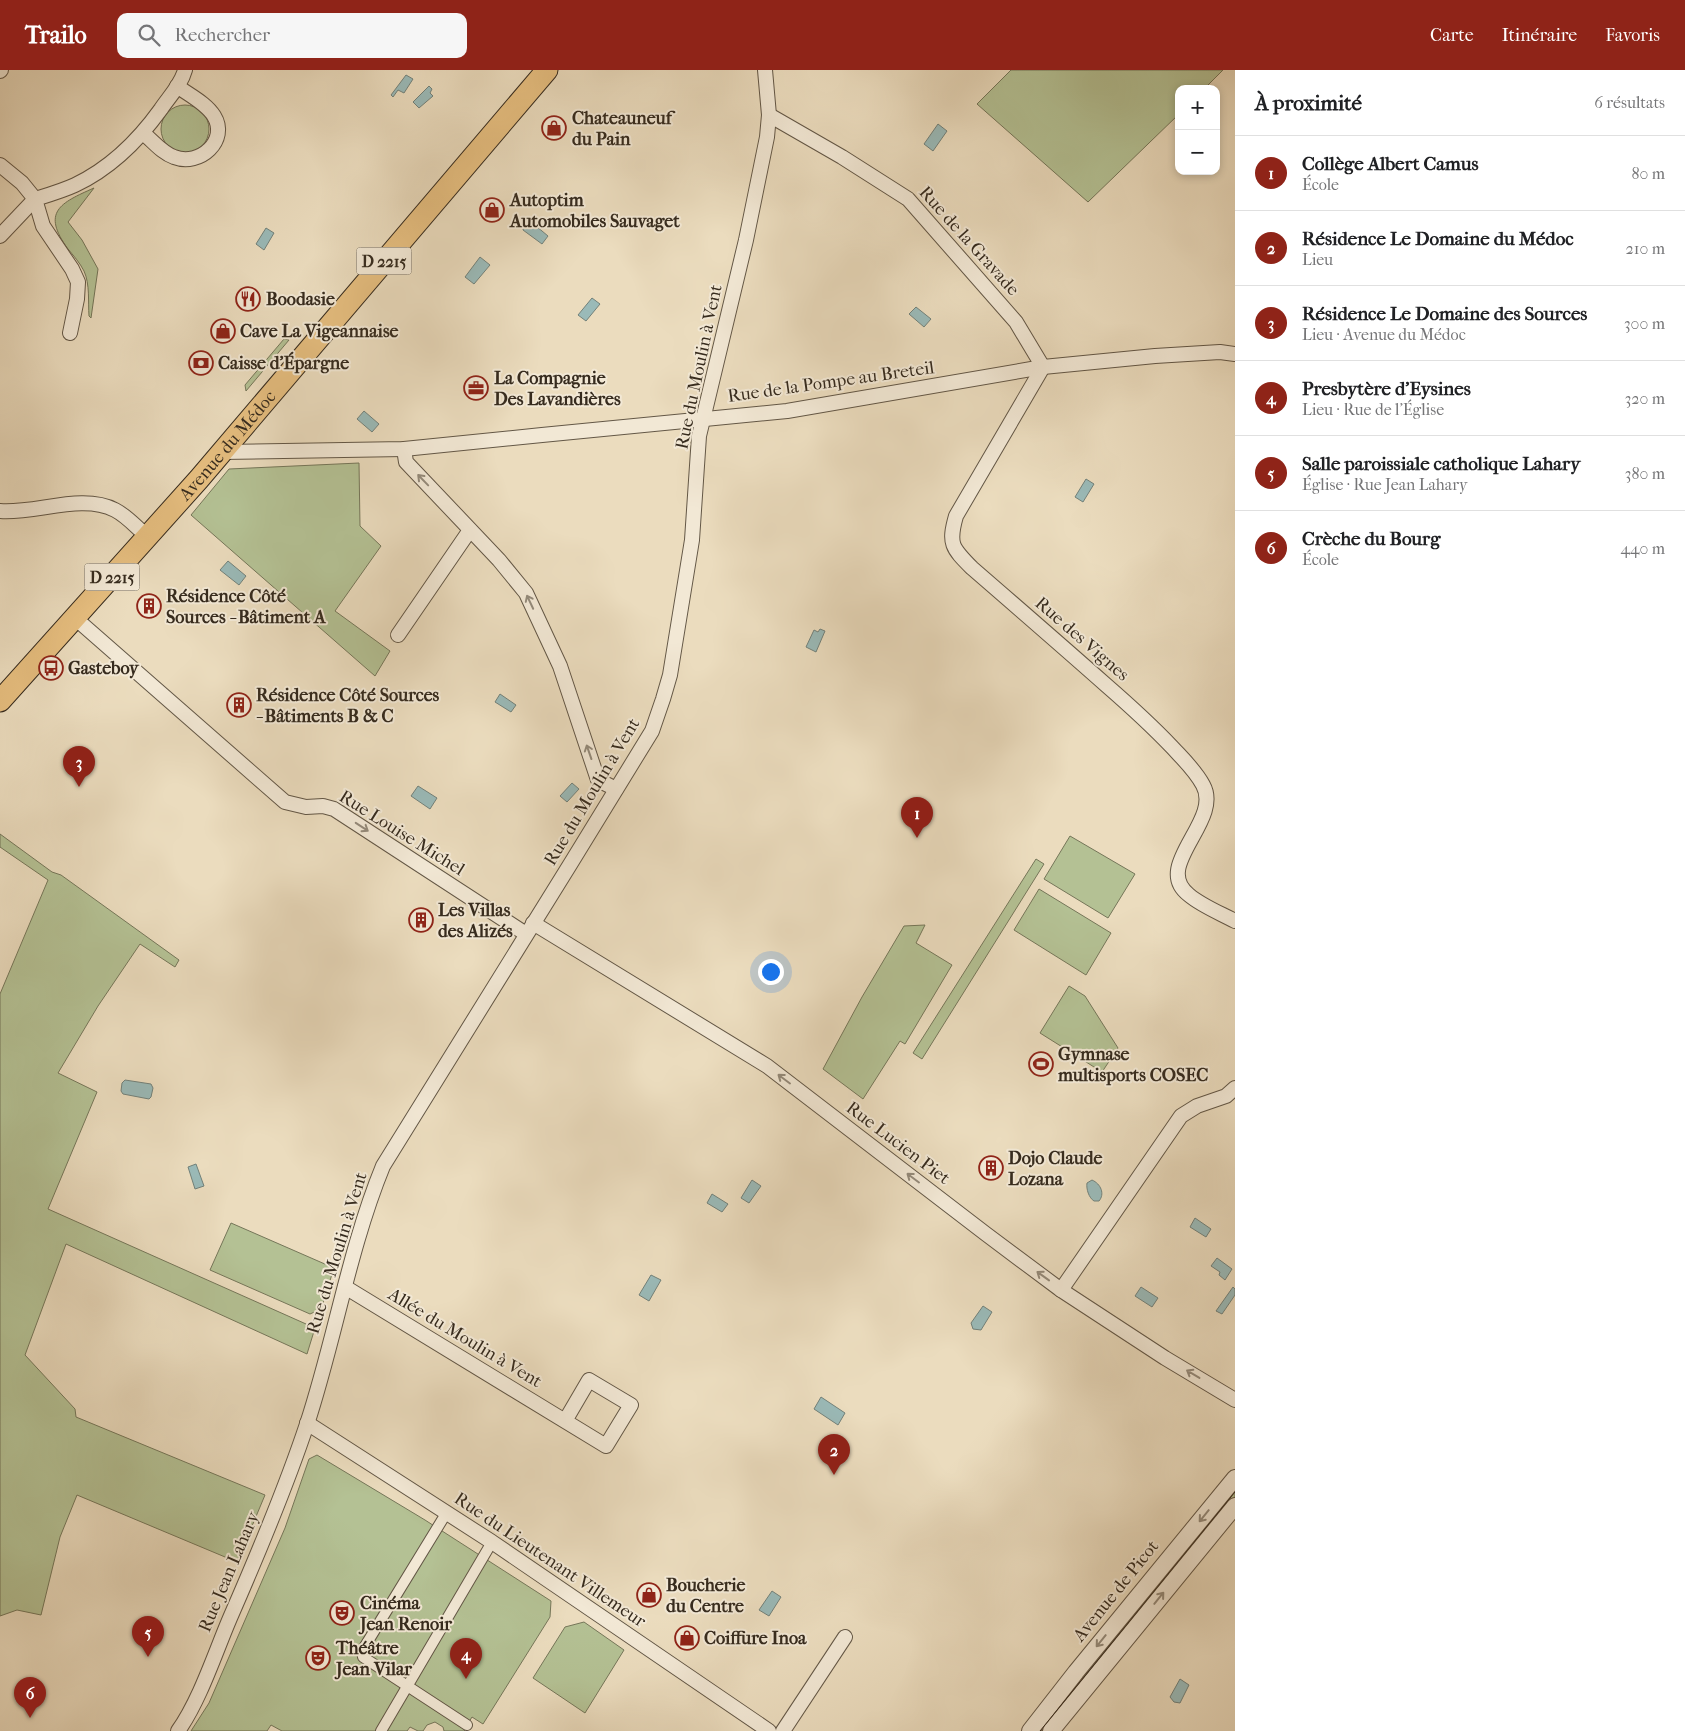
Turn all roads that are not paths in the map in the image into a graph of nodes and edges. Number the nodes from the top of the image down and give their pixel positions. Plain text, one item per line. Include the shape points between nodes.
1 (185, 70) edge
2 (547, 70) edge
3 (765, 70) edge
4 (177, 86) junction
5 (769, 115) junction
6 (143, 133) junction
7 (0, 165) edge
8 (35, 199) junction
9 (0, 236) edge
10 (70, 333) dead end
11 (1235, 354) edge
12 (1043, 367) junction
13 (703, 419) junction
14 (404, 449) junction
15 (222, 452) junction
16 (0, 511) edge
17 (470, 530) junction
18 (148, 537) junction
19 (75, 618) junction
20 (398, 635) dead end
21 (0, 701) edge
22 (616, 790) junction
23 (1235, 921) edge
24 (530, 929) junction
25 (1235, 1088) edge
26 (345, 1287) junction
27 (1062, 1290) junction
28 (1235, 1400) edge
29 (565, 1421) junction
30 (307, 1423) junction
31 (1235, 1478) edge
32 (1235, 1506) edge
33 (447, 1512) junction
34 (492, 1542) junction
35 (845, 1637) dead end
36 (408, 1685) junction
37 (467, 1725) dead end
38 (178, 1731) edge
39 (381, 1731) edge
40 (769, 1731) edge
41 (783, 1731) edge
42 (1030, 1731) edge
43 (1051, 1731) edge

1 - 4 street
2 - 15 main road, Avenue du Médoc / D 2215
3 - 5 street, Rue du Moulin à Vent
4 - 6 street
4 - 6 street via 203,104 215,118 216,138 210,149 192,159 174,157
5 - 12 street, Rue de la Gravade via 908,199 1016,322
5 - 13 street, Rue du Moulin à Vent via 746,240
6 - 8 street via 122,155 96,173 75,185
7 - 8 street
8 - 9 street
8 - 10 street via 43,226 78,282
11 - 12 street, Rue de la Pompe au Breteil via 1155,356
12 - 13 street, Rue de la Pompe au Breteil via 787,411
12 - 23 street, Rue des Vignes via 956,516 951,533 955,551 1142,716 1196,773 1206,790 1207,806 1177,873 1188,895
13 - 14 street, Rue de la Pompe au Breteil
13 - 22 street, Rue du Moulin à Vent via 692,540 670,675 652,731
14 - 15 street, Rue de la Pompe au Breteil
17 -> 14 street via 406,462
15 - 18 main road, Avenue du Médoc / D 2215
16 - 18 street via 80,504 104,506 124,516
17 - 20 street
22 -> 17 street via 598,780 560,666 526,593
18 - 19 main road, Avenue du Médoc / D 2215
19 - 21 main road, Avenue du Médoc / D 2215
19 -> 24 street, Rue Louise Michel via 285,802 334,809
22 - 24 street, Rue du Moulin à Vent
24 - 26 street, Rue du Moulin à Vent via 383,1166
27 -> 24 street, Rue Lucien Piet via 767,1066
25 - 27 street via 1226,1096 1197,1106 1181,1116
26 - 29 street, Allée du Moulin à Vent
26 - 30 street, Rue du Moulin à Vent
28 -> 27 street, Rue Lucien Piet
29 - 29 street, Allée du Moulin à Vent via 606,1446 630,1405 589,1380
30 - 33 street, Rue du Lieutenant Villemeur
30 - 38 street, Rue Jean Lahary via 276,1510 203,1682
31 -> 42 street, Avenue de Picot
43 -> 32 street
33 - 34 street, Rue du Lieutenant Villemeur
33 - 36 street via 362,1651 364,1657
34 - 36 street
34 - 40 street, Rue du Lieutenant Villemeur
35 - 41 street
36 - 37 street
36 - 39 street

